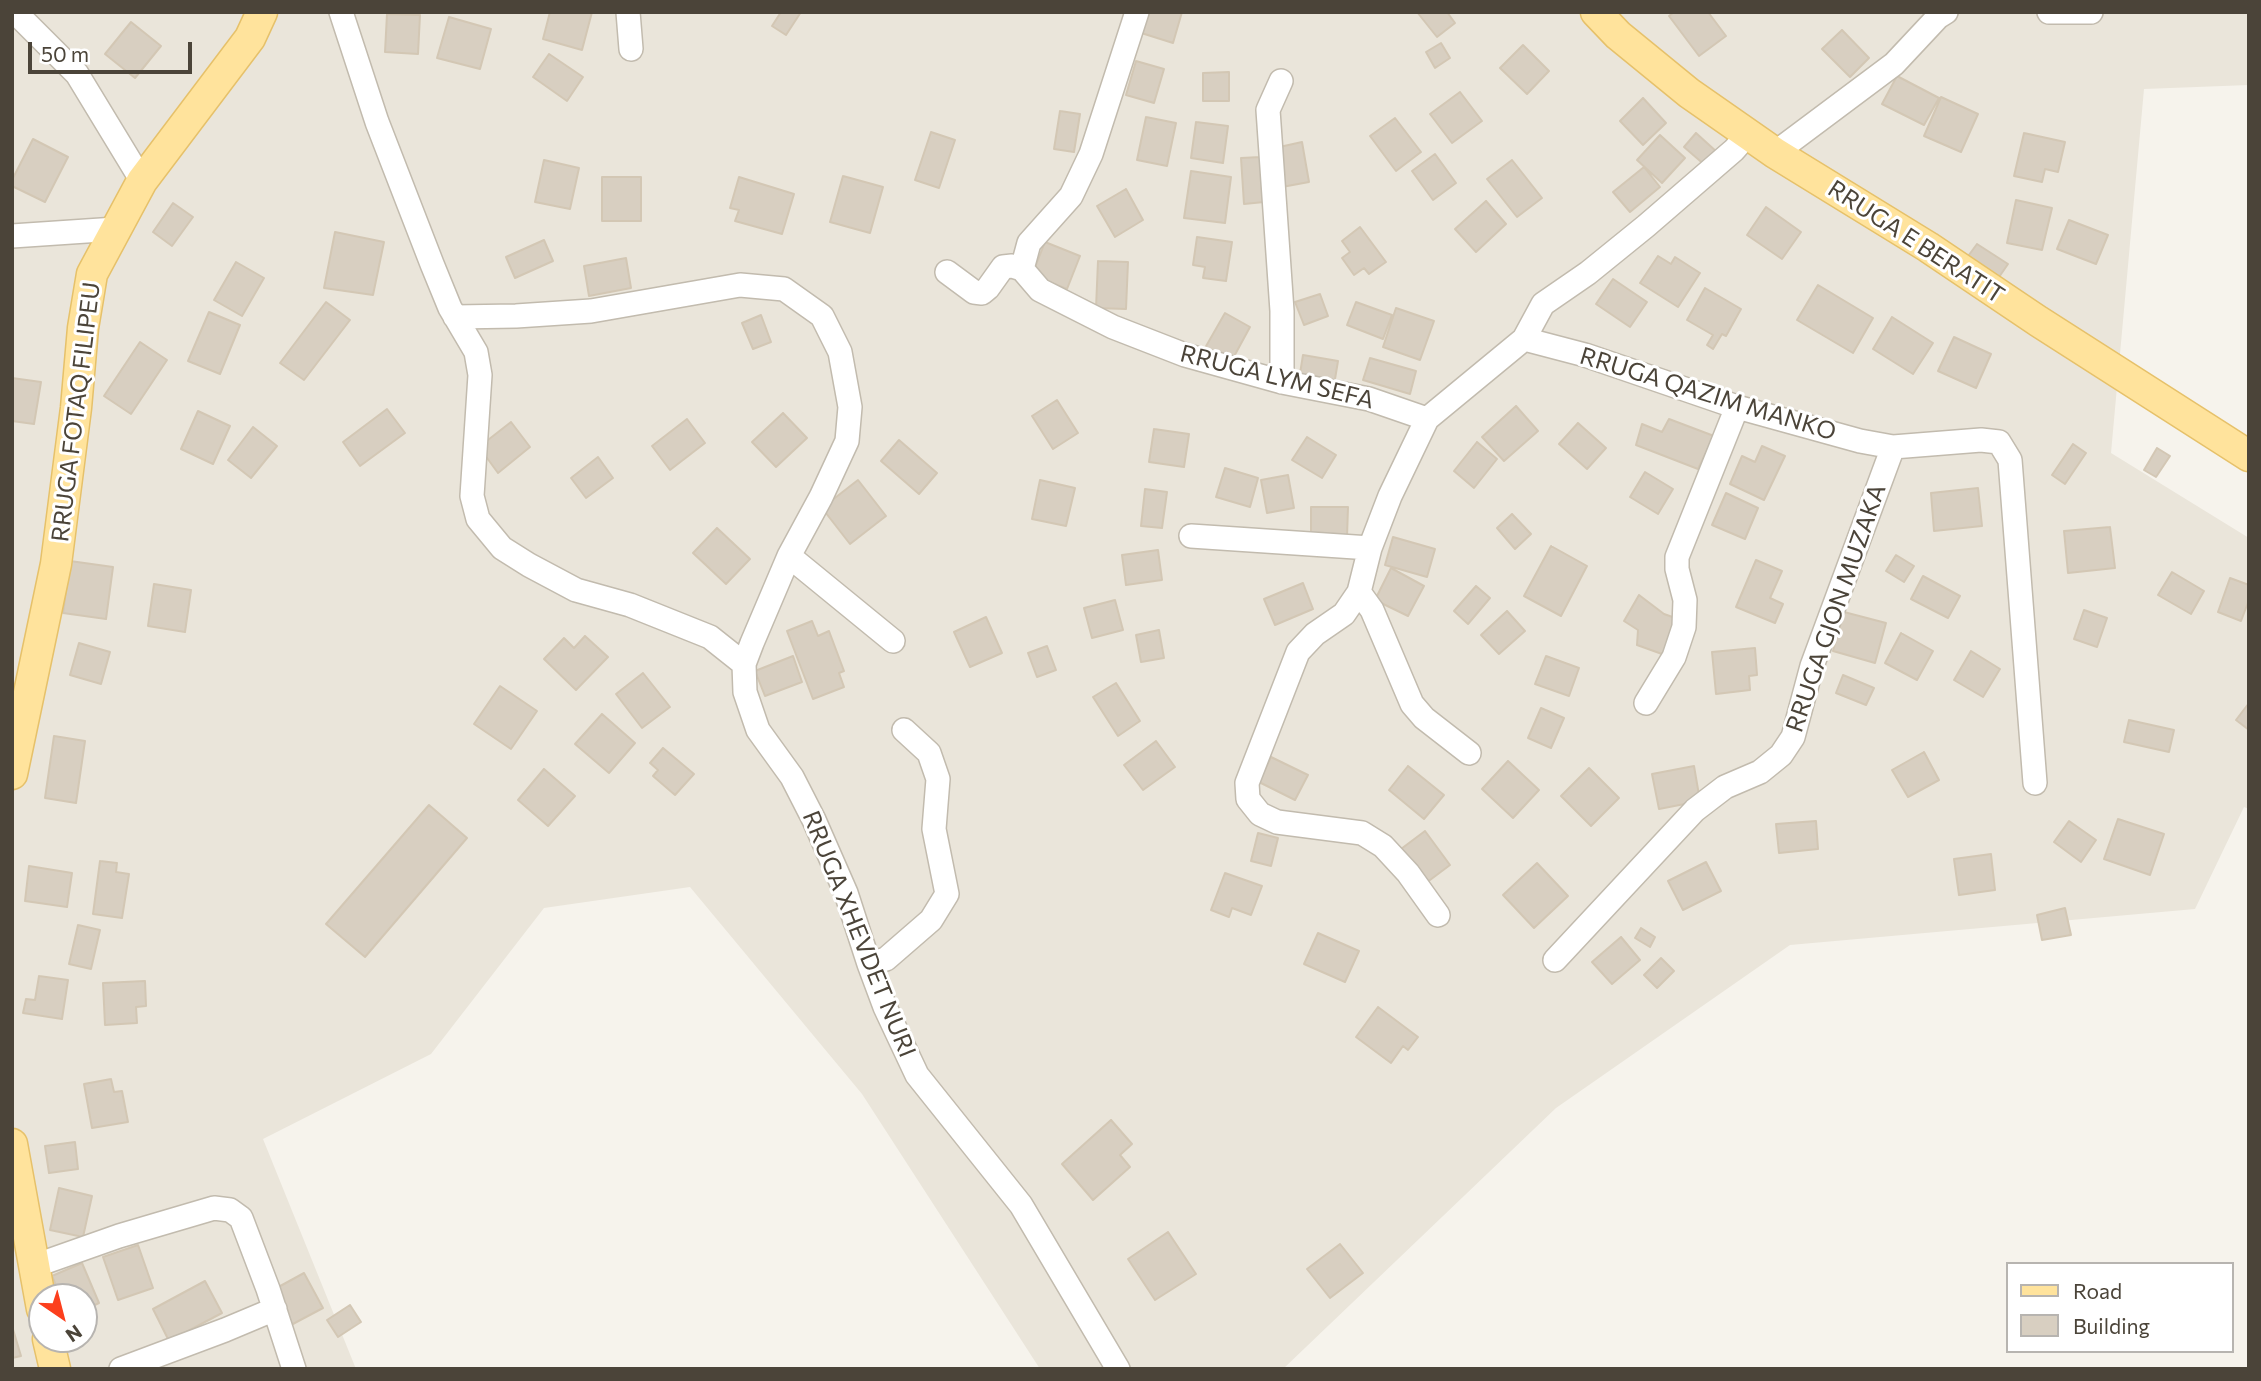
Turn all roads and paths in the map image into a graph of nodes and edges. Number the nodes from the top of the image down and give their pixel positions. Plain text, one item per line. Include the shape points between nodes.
1 (15, 12) edge
2 (262, 12) edge
3 (341, 12) edge
4 (628, 12) edge
5 (1137, 12) edge
6 (1596, 12) edge
7 (1946, 12) edge
8 (2049, 12) edge
9 (2091, 12) edge
10 (631, 49) dead end
11 (1281, 81) dead end
12 (1749, 133) junction
13 (1776, 153) junction
14 (142, 181) junction
15 (116, 229) junction
16 (12, 236) edge
17 (1022, 269) junction
18 (947, 272) dead end
19 (455, 317) junction
20 (1524, 339) junction
21 (1282, 382) junction
22 (1737, 407) junction
23 (1427, 419) junction
24 (1893, 447) junction
25 (2249, 456) edge
26 (1191, 536) dead end
27 (1370, 548) junction
28 (789, 556) junction
29 (1359, 592) junction
30 (893, 640) dead end
31 (744, 664) junction
32 (1646, 704) dead end
33 (904, 730) dead end
34 (1469, 753) dead end
35 (12, 774) edge
36 (2035, 783) dead end
37 (1438, 915) dead end
38 (1555, 960) dead end
39 (869, 964) junction
40 (12, 1144) edge
41 (34, 1266) junction
42 (37, 1283) edge
43 (275, 1308) junction
44 (121, 1369) edge
45 (294, 1369) edge
46 (1118, 1369) edge

1 - 14 street via 77,74
2 - 14 main road, RRUGA FOTAQ FILIPEU via 250,38
3 - 19 street via 377,122
4 - 10 street
5 - 17 street via 1091,154 1071,196 1029,243
6 - 12 main road, RRUGA E BERATIT via 1689,93
7 - 13 street via 1894,64
8 - 9 street
11 - 21 street via 1268,110 1282,311
12 - 13 main road, RRUGA E BERATIT
12 - 20 street via 1646,226 1544,304
13 - 25 main road, RRUGA E BERATIT
14 - 15 main road, RRUGA FOTAQ FILIPEU
15 - 16 street
15 - 35 main road, RRUGA FOTAQ FILIPEU via 92,274 56,564
17 - 18 street via 1003,267 982,293
17 - 21 street, RRUGA LYM SEFA via 1040,290 1113,327 1185,355
19 - 28 street, RRUGA XHEVDET NURI via 591,311 740,285 784,289 822,316 840,352 850,407 847,440
19 - 31 street via 476,352 480,375 472,496 478,519 502,548 576,590 710,637
20 - 22 street, RRUGA QAZIM MANKO
20 - 23 street
21 - 23 street, RRUGA LYM SEFA via 1369,399
22 - 24 street, RRUGA QAZIM MANKO
22 - 32 street via 1677,557 1685,600 1684,627 1674,657
23 - 27 street
24 - 36 street, RRUGA QAZIM MANKO via 1981,440 1999,442 2010,460
24 - 38 street, RRUGA GJON MUZAKA via 1812,666 1793,737 1781,755 1760,772 1725,787 1695,810
26 - 27 street
27 - 29 street
28 - 30 street
28 - 31 street, RRUGA XHEVDET NURI
29 - 34 street via 1372,610 1412,704
29 - 37 street via 1344,614 1298,652 1247,783 1248,799 1260,814 1277,822 1362,833 1383,846
31 - 39 street, RRUGA XHEVDET NURI via 745,692 758,730 792,777 814,820 846,893
33 - 39 street via 929,753 937,779 934,829 947,894 932,920 886,960
39 - 46 street, RRUGA XHEVDET NURI via 916,1075 1021,1205
40 - 41 main road
41 - 42 main road
41 - 43 street via 214,1208 230,1210 241,1218
43 - 44 street
43 - 45 street

